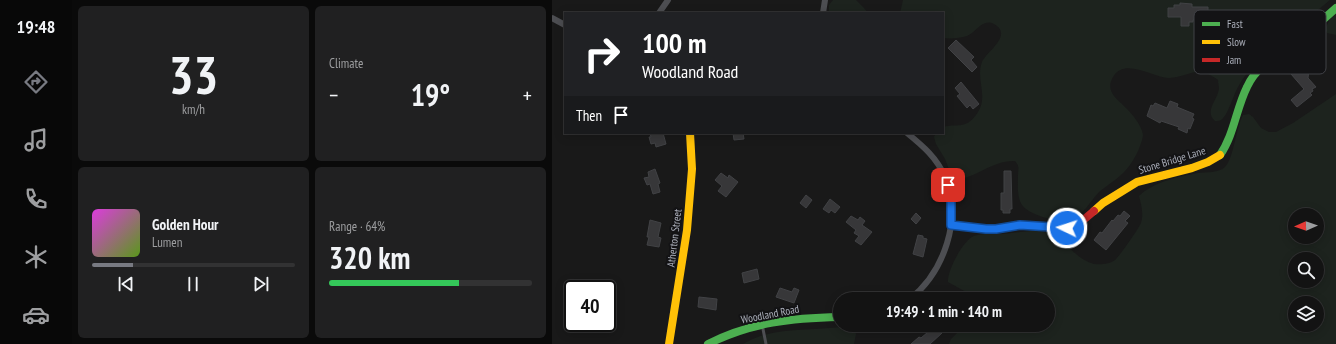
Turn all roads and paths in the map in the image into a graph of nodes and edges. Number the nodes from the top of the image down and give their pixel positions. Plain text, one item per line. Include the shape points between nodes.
1 (668, 0) edge
2 (825, 0) edge
3 (1336, 8) edge
4 (660, 12) edge
5 (823, 12) edge
6 (1326, 17) edge
7 (552, 18) edge
8 (564, 24) edge
9 (1255, 74) edge
10 (690, 134) edge
11 (908, 134) edge
12 (951, 225) junction
13 (917, 292) edge
14 (833, 317) edge
15 (762, 324) junction
16 (669, 344) edge
17 (708, 344) edge
18 (766, 344) edge

1 - 4 street
2 - 5 street
3 - 6 street, Stone Bridge Lane
7 - 8 street
9 - 12 street, Stone Bridge Lane via 1245,92 1226,146 1215,158 1192,168 1137,182 1108,199 1075,227 1020,225 986,229
10 - 16 street, Atherton Street via 692,169 687,230
11 - 12 street via 929,152 945,177 951,201
12 - 13 street via 948,241 938,264
14 - 15 street, Woodland Road via 800,318
15 - 17 street, Woodland Road
15 - 18 lane

